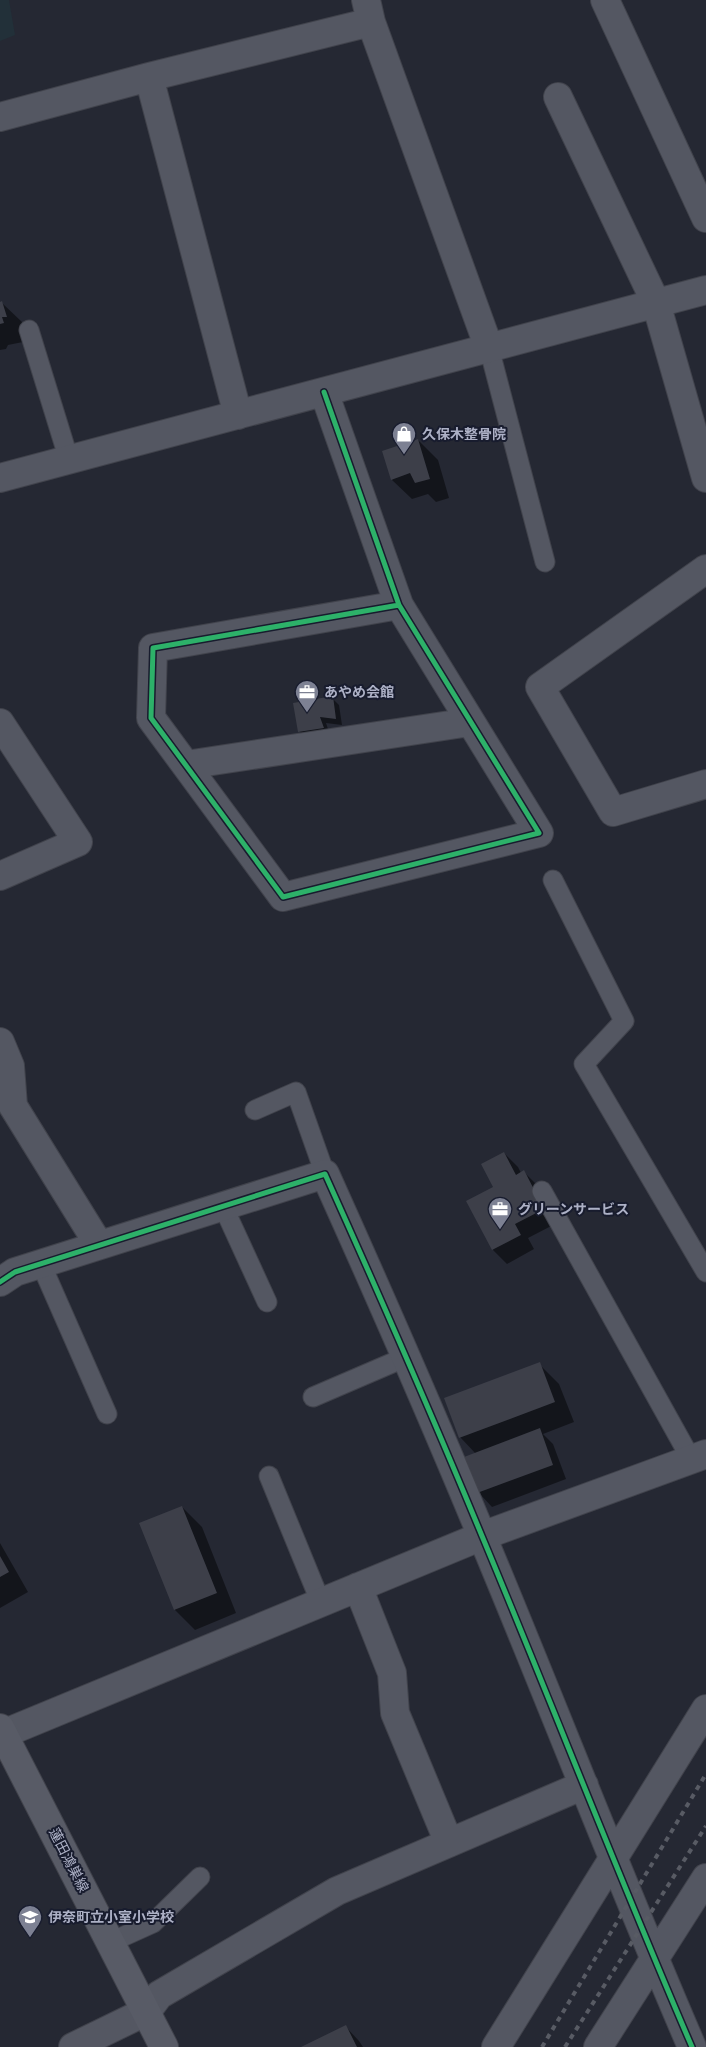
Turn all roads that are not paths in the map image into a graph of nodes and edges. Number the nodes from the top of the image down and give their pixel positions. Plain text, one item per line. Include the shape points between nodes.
1 (605, 0) edge
2 (369, 11) edge
3 (149, 77) junction
4 (558, 97) dead end
5 (0, 117) edge
6 (706, 218) edge
7 (706, 290) edge
8 (656, 303) junction
9 (29, 330) dead end
10 (489, 348) junction
11 (324, 392) junction
12 (238, 415) junction
13 (69, 460) junction
14 (0, 478) edge
15 (706, 478) edge
16 (545, 562) dead end
17 (706, 569) edge
18 (399, 605) junction
19 (470, 722) junction
20 (0, 723) edge
21 (186, 766) junction
22 (706, 784) edge
23 (0, 876) edge
24 (552, 880) dead end
25 (0, 1042) edge
26 (255, 1110) dead end
27 (325, 1174) junction
28 (542, 1190) dead end
29 (223, 1206) junction
30 (99, 1245) junction
31 (41, 1264) junction
32 (706, 1272) edge
33 (0, 1282) edge
34 (267, 1302) dead end
35 (406, 1357) junction
36 (313, 1397) dead end
37 (107, 1414) dead end
38 (698, 1457) edge
39 (269, 1476) dead end
40 (482, 1536) junction
41 (358, 1587) junction
42 (321, 1603) junction
43 (706, 1709) edge
44 (2, 1731) edge
45 (584, 1785) junction
46 (448, 1843) junction
47 (613, 1858) junction
48 (200, 1877) dead end
49 (706, 1878) edge
50 (112, 1942) junction
51 (654, 1958) junction
52 (147, 2011) junction
53 (73, 2047) edge
54 (164, 2047) edge
55 (496, 2047) edge
56 (598, 2047) edge
57 (692, 2047) edge

1 - 6 street
2 - 3 street
2 - 10 street
3 - 5 street
3 - 12 street
4 - 8 street
7 - 8 street
8 - 10 street
8 - 15 street
9 - 13 lane
10 - 11 street
10 - 16 lane
11 - 12 street
11 - 18 street
12 - 13 street
13 - 14 street
17 - 22 street via 540,687 613,812
18 - 19 street
18 - 21 street via 153,648 151,718
19 - 21 street
19 - 21 street via 539,833 282,896
20 - 23 street via 78,842
24 - 32 lane via 624,1021 584,1064
25 - 30 street via 10,1066 13,1106
26 - 27 lane via 296,1092
27 - 29 street
27 - 35 street
28 - 38 lane
29 - 30 street
29 - 34 lane
30 - 31 street
31 - 33 street via 15,1272
31 - 37 lane
35 - 36 lane
35 - 40 street
38 - 40 street
39 - 42 lane
40 - 41 street
40 - 45 street
41 - 42 street
41 - 46 street via 392,1673 395,1713
42 - 44 street
43 - 47 street
44 - 50 main road, 蓮田鴻巣線
45 - 46 street
45 - 47 street
46 - 52 street via 337,1891 159,1995
47 - 51 street
47 - 55 street
48 - 50 lane via 153,1923
49 - 51 street
50 - 52 main road, 蓮田鴻巣線
51 - 56 street
51 - 57 street
52 - 53 street
52 - 54 main road, 蓮田鴻巣線

